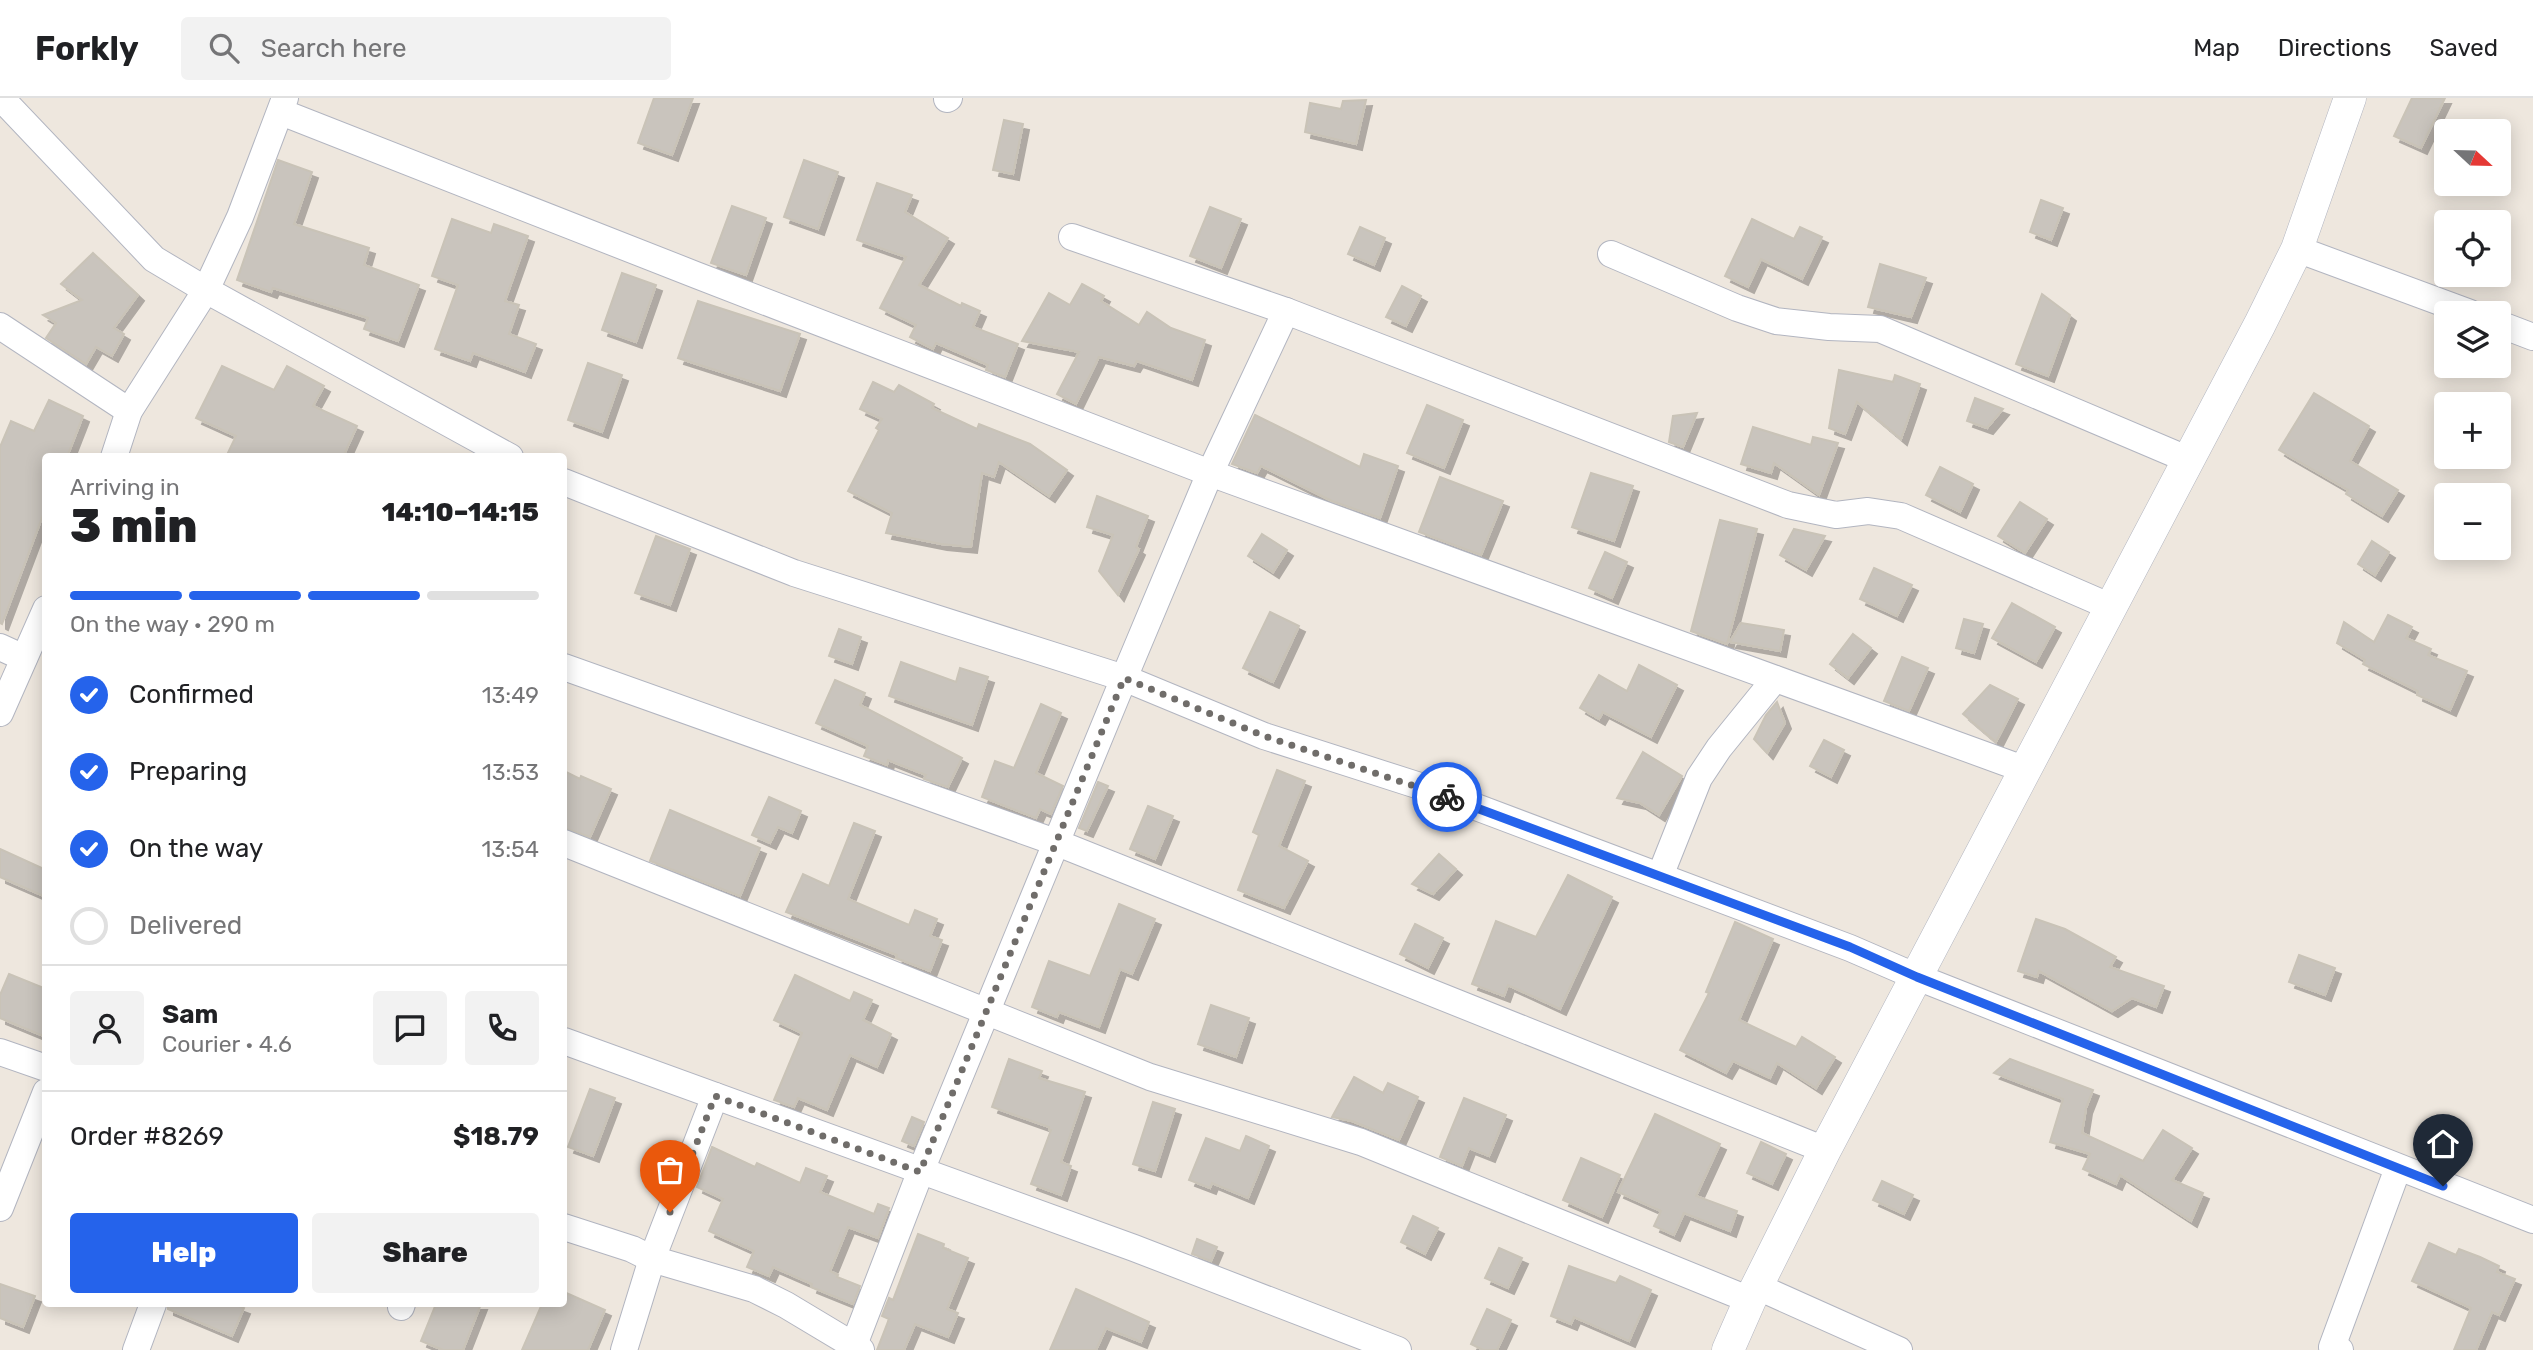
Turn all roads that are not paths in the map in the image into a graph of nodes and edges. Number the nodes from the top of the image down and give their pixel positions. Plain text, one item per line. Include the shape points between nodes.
1 (1, 98) edge
2 (2350, 98) edge
3 (283, 105) edge
4 (1072, 237) dead end
5 (2297, 249) junction
6 (1611, 254) dead end
7 (206, 290) junction
8 (2438, 301) edge
9 (1286, 311) junction
10 (0, 326) edge
11 (2511, 329) edge
12 (2533, 337) edge
13 (129, 411) junction
14 (115, 453) edge
15 (503, 453) edge
16 (2189, 460) junction
17 (1210, 473) junction
18 (567, 483) edge
19 (2111, 607) junction
20 (42, 627) edge
21 (0, 647) edge
22 (24, 658) junction
23 (567, 668) edge
24 (1124, 678) junction
25 (1775, 679) junction
26 (0, 713) edge
27 (2026, 770) junction
28 (1055, 842) junction
29 (567, 844) edge
30 (1660, 876) junction
31 (1917, 977) junction
32 (987, 1013) junction
33 (567, 1042) edge
34 (0, 1052) edge
35 (42, 1067) edge
36 (715, 1096) junction
37 (42, 1102) edge
38 (1825, 1150) junction
39 (2398, 1168) junction
40 (920, 1172) junction
41 (0, 1208) edge
42 (2533, 1220) edge
43 (567, 1228) edge
44 (652, 1259) junction
45 (1754, 1294) junction
46 (152, 1307) edge
47 (855, 1349) edge
48 (2334, 1349) edge
49 (136, 1350) edge
50 (624, 1350) edge
51 (1398, 1350) edge
52 (1728, 1350) edge
53 (1899, 1350) edge

1 - 7 street via 154,259
2 - 5 street
3 - 7 street
3 - 17 street via 695,275
4 - 9 street
5 - 8 street
5 - 16 street
6 - 16 street via 1776,321 1880,329
7 - 13 street
7 - 15 street
9 - 17 street
9 - 19 street via 1788,505 1836,515 1868,511 1901,516
10 - 13 street
11 - 12 street
13 - 14 street
16 - 19 street
17 - 24 street
17 - 25 street
18 - 24 street via 794,573
19 - 27 street
20 - 22 street
21 - 22 street
22 - 26 street
23 - 28 street
24 - 28 street
24 - 30 street via 1264,736 1423,788
25 - 27 street
25 - 30 street via 1699,778
27 - 31 street
28 - 32 street
28 - 38 street
29 - 32 street
30 - 31 street
31 - 38 street
31 - 39 street
32 - 40 street
32 - 45 street via 1150,1077 1361,1142
33 - 36 street
34 - 35 street
36 - 40 street
36 - 44 street
37 - 41 street
38 - 45 street
39 - 42 street
39 - 48 street
40 - 47 street
40 - 51 street
43 - 44 street
44 - 47 street via 754,1289
44 - 50 street
45 - 52 street
45 - 53 street
46 - 49 street

